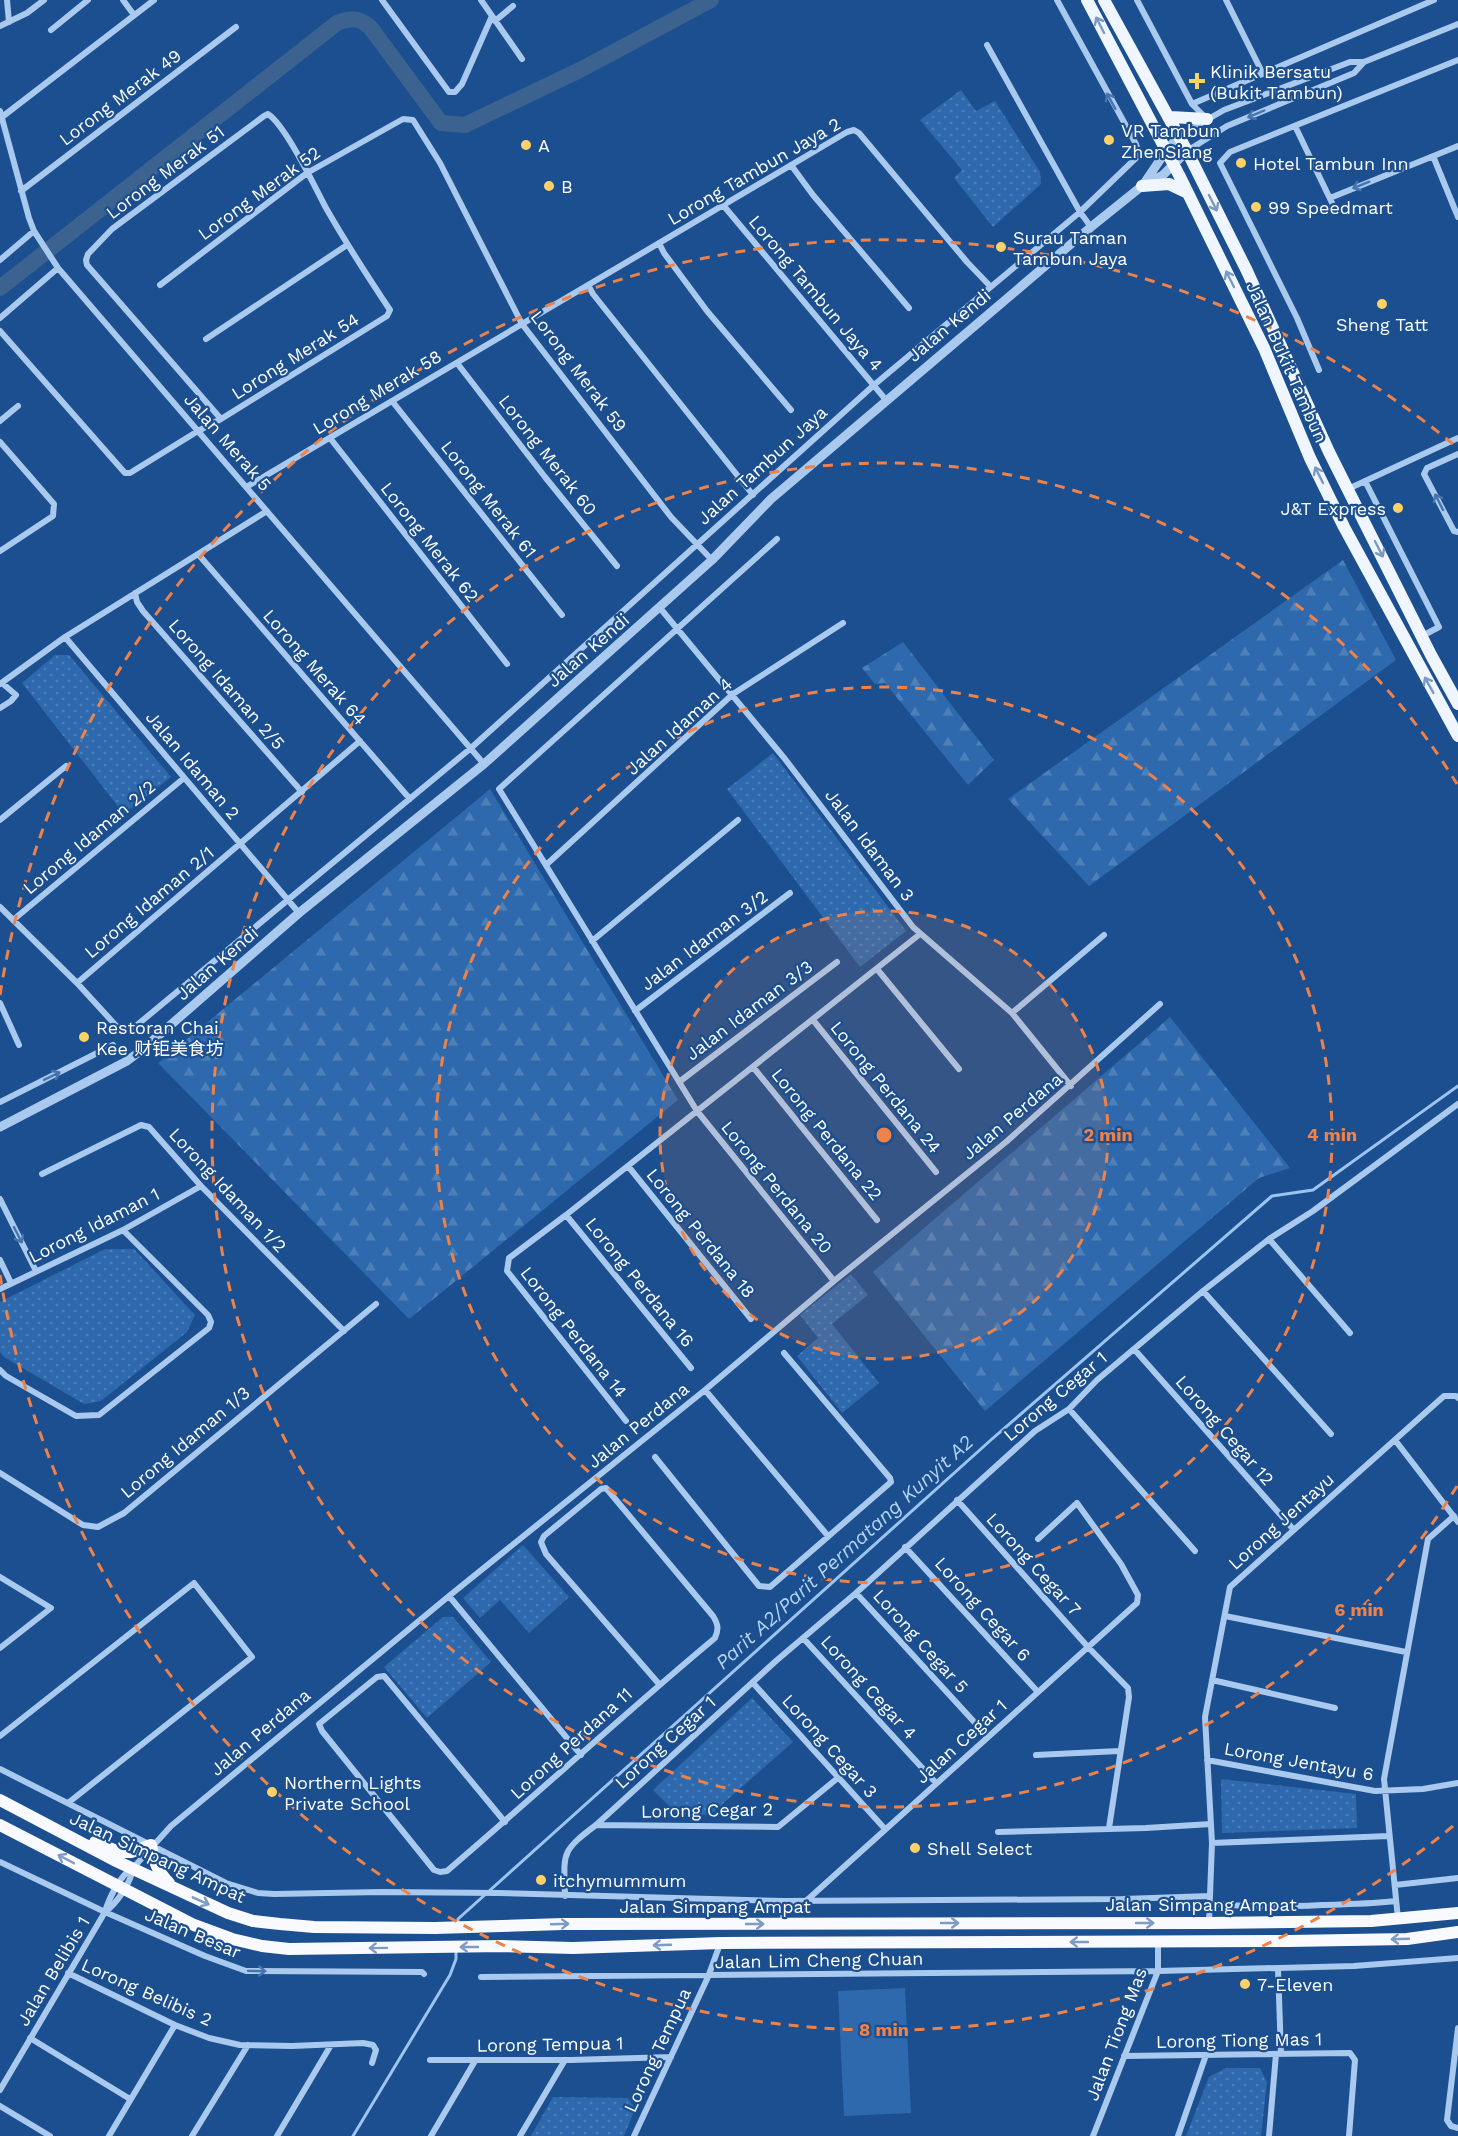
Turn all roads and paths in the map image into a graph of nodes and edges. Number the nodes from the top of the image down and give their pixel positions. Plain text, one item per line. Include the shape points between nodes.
1 (7, 0) edge
2 (44, 0) edge
3 (88, 0) edge
4 (123, 0) edge
5 (154, 0) edge
6 (382, 0) edge
7 (481, 0) edge
8 (1087, 0) edge
9 (1104, 0) edge
10 (1137, 0) edge
11 (1226, 0) edge
12 (1434, 0) edge
13 (1058, 2) edge
14 (513, 6) dead end
15 (134, 15) junction
16 (494, 18) junction
17 (9, 22) junction
18 (1458, 24) edge
19 (0, 26) edge
20 (236, 27) dead end
21 (51, 30) dead end
22 (987, 45) dead end
23 (522, 59) dead end
24 (1458, 60) edge
25 (1364, 62) junction
26 (1263, 74) junction
27 (1192, 104) junction
28 (1, 114) edge
29 (1170, 117) junction
30 (413, 120) joint
31 (1207, 120) junction
32 (1295, 126) junction
33 (1179, 136) junction
34 (1458, 146) edge
35 (1166, 151) junction
36 (1187, 151) junction
37 (1434, 156) junction
38 (1173, 164) junction
39 (791, 165) junction
40 (307, 172) junction
41 (1142, 186) junction
42 (21, 191) junction
43 (1188, 193) junction
44 (1330, 198) junction
45 (723, 205) junction
46 (1334, 207) dead end
47 (1080, 212) junction
48 (1458, 217) edge
49 (1091, 226) junction
50 (34, 231) junction
51 (659, 243) junction
52 (347, 245) junction
53 (0, 260) edge
54 (58, 268) junction
55 (160, 285) dead end
56 (588, 285) junction
57 (990, 286) junction
58 (909, 308) dead end
59 (0, 318) edge
60 (522, 324) junction
61 (0, 331) edge
62 (206, 339) dead end
63 (457, 363) junction
64 (1319, 370) dead end
65 (873, 386) junction
66 (886, 400) junction
67 (392, 401) junction
68 (18, 406) dead end
69 (791, 410) dead end
70 (221, 420) junction
71 (0, 421) edge
72 (198, 431) junction
73 (330, 438) junction
74 (1458, 438) edge
75 (0, 442) edge
76 (1458, 454) edge
77 (1365, 481) junction
78 (248, 486) junction
79 (1348, 489) junction
80 (753, 495) junction
81 (267, 511) junction
82 (1458, 532) edge
83 (777, 539) dead end
84 (696, 544) junction
85 (0, 551) edge
86 (198, 554) junction
87 (712, 560) junction
88 (617, 566) dead end
89 (135, 593) junction
90 (660, 608) junction
91 (562, 615) dead end
92 (843, 623) dead end
93 (677, 628) junction
94 (1422, 636) junction
95 (64, 637) junction
96 (507, 664) dead end
97 (1, 684) edge
98 (733, 694) junction
99 (1458, 704) edge
100 (0, 708) edge
101 (1458, 736) edge
102 (360, 741) junction
103 (471, 748) junction
104 (484, 764) junction
105 (66, 766) dead end
106 (184, 778) junction
107 (302, 792) junction
108 (410, 799) junction
109 (0, 820) edge
110 (738, 820) dead end
111 (240, 844) junction
112 (546, 865) junction
113 (790, 893) dead end
114 (288, 900) junction
115 (0, 907) edge
116 (299, 913) junction
117 (13, 920) junction
118 (920, 934) junction
119 (1104, 935) dead end
120 (592, 941) junction
121 (837, 962) dead end
122 (877, 969) junction
123 (77, 984) junction
124 (0, 1003) edge
125 (1161, 1004) dead end
126 (635, 1011) junction
127 (1012, 1013) junction
128 (813, 1020) junction
129 (19, 1045) dead end
130 (114, 1045) dead end
131 (753, 1067) junction
132 (959, 1069) dead end
133 (679, 1082) junction
134 (1071, 1086) junction
135 (0, 1102) edge
136 (1458, 1104) edge
137 (697, 1111) junction
138 (0, 1127) edge
139 (628, 1166) junction
140 (936, 1172) dead end
141 (42, 1174) dead end
142 (201, 1186) junction
143 (0, 1199) edge
144 (566, 1215) junction
145 (877, 1220) dead end
146 (123, 1230) junction
147 (1269, 1239) junction
148 (0, 1260) edge
149 (36, 1271) junction
150 (834, 1281) junction
151 (11, 1283) junction
152 (0, 1289) edge
153 (1203, 1291) junction
154 (376, 1304) dead end
155 (751, 1319) dead end
156 (344, 1331) junction
157 (1350, 1333) dead end
158 (1134, 1349) junction
159 (784, 1353) dead end
160 (691, 1368) dead end
161 (0, 1370) edge
162 (705, 1390) junction
163 (1458, 1398) edge
164 (1069, 1409) junction
165 (626, 1421) dead end
166 (1331, 1434) dead end
167 (1395, 1440) junction
168 (655, 1457) dead end
169 (0, 1473) edge
170 (957, 1500) junction
171 (1456, 1519) edge
172 (1294, 1530) junction
173 (828, 1536) junction
174 (1038, 1539) dead end
175 (905, 1546) junction
176 (1195, 1551) dead end
177 (0, 1577) edge
178 (856, 1593) junction
179 (449, 1596) junction
180 (1225, 1616) junction
181 (803, 1638) junction
182 (1088, 1647) junction
183 (0, 1648) edge
184 (1406, 1652) junction
185 (1212, 1680) junction
186 (753, 1683) junction
187 (659, 1684) junction
188 (1038, 1692) junction
189 (1335, 1708) dead end
190 (0, 1736) edge
191 (988, 1737) junction
192 (1119, 1751) junction
193 (581, 1755) junction
194 (1036, 1755) dead end
195 (1207, 1760) junction
196 (0, 1769) edge
197 (839, 1777) junction
198 (1458, 1783) edge
199 (936, 1784) junction
200 (1385, 1791) junction
201 (0, 1800) edge
202 (68, 1803) junction
203 (505, 1822) junction
204 (48, 1824) junction
205 (1211, 1824) junction
206 (596, 1825) junction
207 (0, 1826) edge
208 (1108, 1828) junction
209 (885, 1829) junction
210 (998, 1832) dead end
211 (1389, 1836) junction
212 (1212, 1843) junction
213 (151, 1845) junction
214 (0, 1862) edge
215 (133, 1868) junction
216 (1458, 1878) edge
217 (1395, 1885) junction
218 (121, 1887) junction
219 (174, 1888) junction
220 (565, 1896) junction
221 (1210, 1896) junction
222 (784, 1901) junction
223 (806, 1901) junction
224 (1396, 1901) junction
225 (1210, 1903) junction
226 (105, 1912) junction
227 (1458, 1912) edge
228 (1398, 1920) junction
229 (1209, 1923) junction
230 (783, 1924) junction
231 (1458, 1932) edge
232 (1158, 1942) junction
233 (721, 1943) junction
234 (1458, 1958) edge
235 (1278, 1968) junction
236 (1158, 1971) junction
237 (68, 1973) junction
238 (424, 1974) dead end
239 (481, 1977) dead end
240 (708, 1977) junction
241 (175, 2025) junction
242 (1458, 2028) edge
243 (30, 2038) junction
244 (248, 2045) junction
245 (331, 2045) junction
246 (1278, 2054) junction
247 (1206, 2055) junction
248 (671, 2056) junction
249 (1124, 2056) junction
250 (430, 2060) dead end
251 (565, 2060) junction
252 (475, 2061) junction
253 (372, 2063) dead end
254 (0, 2090) edge
255 (130, 2099) junction
256 (0, 2106) edge
257 (1454, 2127) edge
258 (50, 2136) edge
259 (109, 2136) edge
260 (192, 2136) edge
261 (277, 2136) edge
262 (431, 2136) edge
263 (520, 2136) edge
264 (634, 2136) edge
265 (1093, 2136) edge
266 (1178, 2136) edge
267 (1269, 2136) edge
268 (1349, 2136) edge

1 - 17 street
2 - 17 street
3 - 21 street
4 - 15 street
5 - 15 street
6 - 16 street via 449,92 455,92 462,84
7 - 16 street
35 -> 8 main road, Jalan Bukit Tambun
9 - 29 main road, Jalan Bukit Tambun
10 - 27 street
11 - 26 street
12 - 26 street
47 -> 13 street, Jalan Tambun Jaya via 1137,157 1138,151
14 - 16 street
15 - 28 street
16 - 23 street
17 - 19 street
18 - 25 street
20 - 42 street, Lorong Merak 49
22 - 47 street
24 - 32 street
25 - 31 street via 1350,63
25 -> 36 street via 1354,73 1227,126
26 - 27 street
27 - 31 street
28 - 42 street, Jalan Merak 5
29 - 31 main road
29 - 33 main road, Jalan Bukit Tambun
30 - 40 street, Lorong Merak 52 via 404,119
30 - 60 street, Lorong Merak 59 via 440,163
31 - 33 street
32 - 44 street
32 - 64 street, Jalan Bukit Tambun via 1230,152 1220,163
33 - 35 street
33 - 36 main road, Jalan Bukit Tambun
34 - 37 street
35 - 38 main road, Jalan Bukit Tambun
35 - 41 street
36 - 38 street, Jalan Kendi
36 -> 79 main road, Jalan Bukit Tambun
37 -> 44 street
37 - 48 street
38 - 41 street, Jalan Kendi via 1163,175
38 - 43 main road, Jalan Bukit Tambun
39 - 45 street, Lorong Tambun Jaya 2
39 - 57 street, Lorong Tambun Jaya 2 via 847,132 859,133
39 - 58 street
40 - 52 street
40 - 55 street, Lorong Merak 52
40 - 70 street, Lorong Merak 51 via 268,114 112,229 88,254 87,265
41 - 43 main road via 1169,184
41 - 49 street, Jalan Kendi
42 - 50 street, Jalan Merak 5
101 -> 43 main road, Jalan Bukit Tambun via 1339,517 1264,348
44 - 46 street
45 - 51 street, Lorong Tambun Jaya 2
45 - 65 street, Lorong Tambun Jaya 4
47 - 49 street
47 - 57 street, Jalan Tambun Jaya
49 - 66 street, Jalan Kendi
50 - 53 street
50 - 54 street, Jalan Merak 5
51 - 56 street, Lorong Tambun Jaya 2
51 - 69 street via 707,311
52 - 62 street
52 - 70 street, Lorong Merak 54 via 390,310 387,316
54 - 59 street
54 - 72 street, Jalan Merak 5
56 - 60 street, Lorong Tambun Jaya 2
56 - 80 street
57 - 65 street, Jalan Tambun Jaya
60 - 63 street, Lorong Merak 58
60 - 84 street, Lorong Merak 59
61 - 72 street, Lorong Merak 54 via 125,473 135,472
63 - 67 street, Lorong Merak 58
63 - 88 street, Lorong Merak 60
65 - 66 street, Lorong Tambun Jaya 4
65 - 80 street, Jalan Tambun Jaya
66 - 87 street, Jalan Kendi via 771,499
67 - 73 street, Lorong Merak 58
67 - 91 street, Lorong Merak 61
68 - 71 street
70 - 72 street, Lorong Merak 54
72 - 78 street, Jalan Merak 5
73 - 78 street, Lorong Merak 58
73 - 96 street, Lorong Merak 62
74 - 77 street
75 - 85 street via 55,508 53,516
82 -> 76 street via 1424,474 1427,468
77 - 79 street
77 - 94 street via 1439,627
78 - 81 street, Jalan Merak 5
79 -> 94 main road, Jalan Bukit Tambun
80 - 84 street, Jalan Tambun Jaya
81 - 86 street
81 - 103 street, Jalan Merak 5
83 - 93 street
84 - 87 street, Lorong Merak 59
84 - 103 street, Jalan Tambun Jaya
86 - 89 street
86 - 102 street, Lorong Merak 64
87 - 90 street, Jalan Kendi
89 - 95 street
89 - 107 street, Lorong Idaman 2/5 via 143,611
90 - 93 street, Jalan Idaman 3
90 - 104 street, Jalan Kendi
92 - 98 street, Jalan Idaman 4
93 - 98 street, Jalan Idaman 3
93 - 112 street, Lorong Perdana 20 via 499,789
94 - 99 main road, Jalan Bukit Tambun
95 - 97 street
95 - 106 street, Jalan Idaman 2
97 - 100 street via 16,695
98 - 112 street, Jalan Idaman 4
98 - 118 street, Jalan Idaman 3
102 - 107 street, Lorong Idaman 2/1
102 - 108 street, Lorong Merak 64
103 - 104 street, Jalan Merak 5
103 - 108 street, Jalan Kendi
104 - 116 street, Jalan Kendi
105 - 109 street
106 - 111 street, Jalan Idaman 2
106 - 117 street, Lorong Idaman 2/2
107 - 111 street, Lorong Idaman 2/1
108 - 114 street, Jalan Kendi
110 - 120 street
111 - 114 street, Jalan Idaman 2
111 - 123 street, Lorong Idaman 2/1
112 - 120 street, Lorong Perdana 20
113 - 126 street, Jalan Idaman 3/2
114 - 116 street, Jalan Idaman 2
114 - 123 street, Jalan Kendi via 126,1032
115 - 117 street
116 - 138 street, Jalan Kendi via 127,1061
117 - 123 street
118 - 122 street
118 - 127 street, Jalan Idaman 3
119 - 127 street
120 - 126 street, Lorong Perdana 20
121 - 133 street, Jalan Idaman 3/3
122 - 128 street
122 - 132 street
124 - 129 street
125 - 134 street, Jalan Perdana
126 - 133 street, Lorong Perdana 20
127 - 134 street, Jalan Idaman 3
128 - 131 street
128 - 140 street, Lorong Perdana 24
135 -> 130 street
131 - 137 street
131 - 145 street, Lorong Perdana 22
133 - 137 street, Lorong Perdana 20
134 - 150 street, Jalan Perdana
136 - 147 street, Lorong Cegar 1
137 - 139 street
137 - 150 street, Lorong Perdana 20
139 - 144 street
139 - 155 street, Lorong Perdana 18
141 - 142 street, Lorong Idaman 1/2 via 141,1125 149,1127
142 - 146 street, Lorong Idaman 1
142 - 156 street, Lorong Idaman 1/2
143 -> 149 street
144 - 160 street, Lorong Perdana 16
144 - 165 street, Lorong Perdana 14 via 509,1258 507,1271
146 - 149 street, Lorong Idaman 1
146 - 161 street via 208,1315 209,1328 99,1415 76,1416
147 - 153 street, Lorong Cegar 1
147 - 157 street
148 - 151 street
149 - 151 street, Lorong Idaman 1
150 - 162 street, Jalan Perdana
151 - 152 street, Lorong Idaman 1
153 - 158 street, Lorong Cegar 1
153 - 166 street
154 - 156 street, Lorong Idaman 1/3
156 - 169 street, Lorong Idaman 1/3 via 124,1513 98,1527 83,1525
158 - 164 street, Lorong Cegar 1
158 - 172 street, Lorong Cegar 12
159 - 173 street via 891,1482
162 - 173 street
162 - 179 street, Jalan Perdana
163 - 167 street, Lorong Jentayu via 1444,1396
164 - 170 street, Lorong Cegar 1 via 1035,1431
164 - 176 street
167 - 171 street
167 - 172 street, Lorong Jentayu
168 - 173 street via 759,1586 770,1587
170 - 175 street, Lorong Cegar 1
170 - 182 street, Lorong Cegar 7
171 - 184 street via 1428,1539
172 - 180 street, Lorong Jentayu via 1230,1587
174 - 182 street, Jalan Cegar 1 via 1077,1503 1121,1564 1137,1595 1137,1603
175 - 178 street, Lorong Cegar 1
175 - 188 street, Lorong Cegar 6
177 - 183 street via 51,1608
178 - 181 street, Lorong Cegar 1
178 - 191 street, Lorong Cegar 5
179 - 193 street
179 - 213 street, Jalan Perdana
180 - 184 street
180 - 185 street, Lorong Jentayu
181 - 186 street, Lorong Cegar 1
181 - 199 street, Lorong Cegar 4
182 - 188 street, Jalan Cegar 1
182 - 192 street, Lorong Cegar 7 via 1128,1688
184 - 200 street
185 - 189 street
185 - 195 street, Lorong Jentayu via 1205,1717
186 - 197 street, Lorong Cegar 3
186 - 206 street, Lorong Cegar 1
187 - 187 street, Lorong Perdana 11 via 546,1554 541,1542 601,1489 609,1490 718,1623 715,1638
187 - 193 street, Lorong Perdana 11
188 - 191 street, Jalan Cegar 1
190 - 202 street via 194,1582 252,1657
191 - 199 street, Jalan Cegar 1
192 - 194 street
192 - 208 street
193 - 203 street, Lorong Perdana 11
195 - 200 street, Lorong Jentayu 6
195 - 205 street, Lorong Jentayu
196 - 202 street, Jalan Simpang Ampat
197 - 206 street, Lorong Cegar 2 via 778,1827
197 - 209 street, Lorong Cegar 3
198 - 200 street, Lorong Jentayu 6
199 - 209 street, Jalan Cegar 1
200 - 211 street
201 - 204 highway, Jalan Simpang Ampat
202 - 213 street, Jalan Simpang Ampat
203 - 203 street, Lorong Perdana 11 via 381,1675 320,1724 434,1870 447,1871
204 - 213 highway via 119,1852
204 - 215 highway, Jalan Simpang Ampat
205 - 208 street
205 - 212 street, Lorong Jentayu
206 - 220 street, Lorong Cegar 1 via 573,1842 564,1857
218 -> 207 highway, Jalan Simpang Ampat
208 - 210 street
209 - 223 street, Jalan Cegar 1
211 - 212 street
211 - 217 street
212 - 221 street, Lorong Jentayu
213 - 215 street, Jalan Perdana
213 - 219 highway via 159,1874
213 - 220 street, Jalan Simpang Ampat via 226,1883 258,1893
214 - 226 street, Jalan Besar
215 - 218 street, Jalan Belibis 1
215 - 219 highway, Jalan Simpang Ampat
216 - 217 street
217 - 224 street
218 - 226 street, Jalan Belibis 1 via 112,1907
233 -> 218 highway, Jalan Simpang Ampat via 289,1949 232,1940
219 -> 230 highway, Jalan Simpang Ampat via 253,1921 314,1927
220 - 222 street, Jalan Simpang Ampat
221 - 223 street, Jalan Simpang Ampat
221 - 225 street, Lorong Jentayu
222 - 223 street, Jalan Simpang Ampat
222 - 230 street
224 - 225 street via 1299,1906
224 - 228 street
225 - 229 street, Lorong Jentayu
226 - 237 street, Jalan Belibis 1
226 -> 238 street, Jalan Besar via 246,1971
227 - 228 highway, Jalan Simpang Ampat
228 - 229 highway, Jalan Simpang Ampat
230 -> 229 highway, Jalan Simpang Ampat
231 -> 232 highway, Jalan Simpang Ampat via 1407,1939
232 -> 233 highway, Jalan Simpang Ampat
232 - 236 street, Jalan Tiong Mas
233 - 240 street, Lorong Tempua
234 - 235 street, Jalan Lim Cheng Chuan
235 - 236 street, Jalan Lim Cheng Chuan
235 - 246 street
236 - 240 street, Jalan Lim Cheng Chuan
236 - 249 street, Jalan Tiong Mas
237 - 241 street, Lorong Belibis 2
237 - 243 street, Jalan Belibis 1
239 - 240 street, Jalan Lim Cheng Chuan
240 - 248 street, Lorong Tempua
241 - 244 street, Lorong Belibis 2 via 209,2038
241 - 255 street
242 - 257 street via 1447,2120
243 - 254 street, Jalan Belibis 1
243 - 255 street
244 - 245 street, Lorong Belibis 2
244 - 260 street
245 - 253 street, Lorong Belibis 2 via 373,2045 376,2050
245 - 261 street
246 - 247 street, Lorong Tiong Mas 1
246 - 267 street
246 - 268 street, Lorong Tiong Mas 1 via 1353,2056
247 - 249 street, Lorong Tiong Mas 1
247 - 266 street
248 - 251 street, Lorong Tempua 1
248 - 264 street, Lorong Tempua
249 - 265 street, Jalan Tiong Mas
250 - 252 street, Lorong Tempua 1
251 - 252 street, Lorong Tempua 1
251 - 263 street
252 - 262 street
255 - 259 street
256 - 258 street

